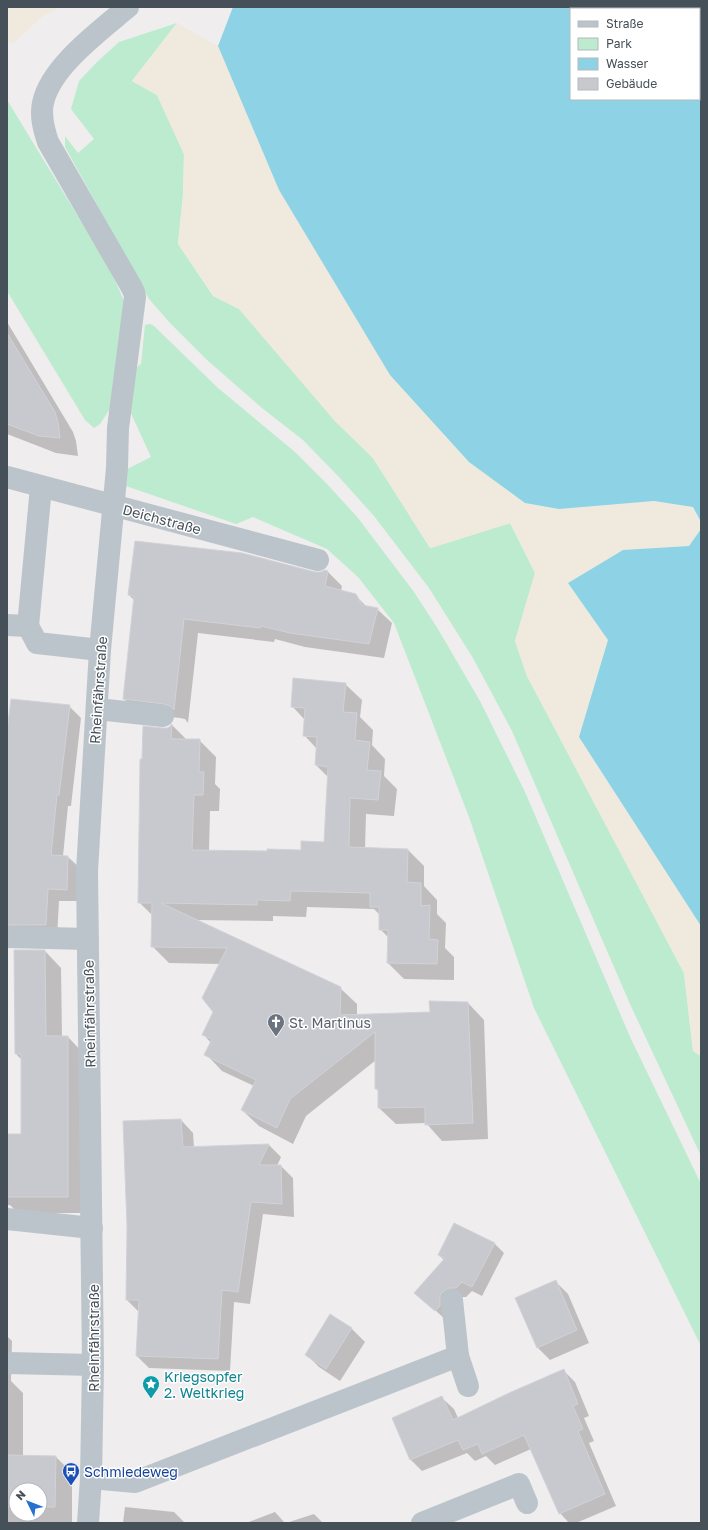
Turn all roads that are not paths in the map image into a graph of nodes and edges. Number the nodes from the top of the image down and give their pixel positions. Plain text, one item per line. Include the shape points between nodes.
1 (128, 7) edge
2 (7, 477) edge
3 (41, 486) junction
4 (113, 506) junction
5 (318, 560) dead end
6 (18, 625) edge
7 (100, 650) junction
8 (97, 709) junction
9 (163, 716) dead end
10 (7, 937) edge
11 (88, 939) junction
12 (7, 1218) edge
13 (92, 1228) junction
14 (452, 1300) dead end
15 (458, 1356) junction
16 (7, 1362) edge
17 (93, 1365) junction
18 (468, 1386) dead end
19 (91, 1478) junction
20 (528, 1503) dead end
21 (88, 1523) edge
22 (422, 1523) edge

1 - 4 street, Rheinfährstraße via 62,68 45,94 42,113 48,142 134,292 118,428
2 - 3 street, Deichstraße
3 - 4 street, Deichstraße
3 - 6 street
4 - 5 street, Deichstraße
4 - 7 street, Rheinfährstraße
6 - 7 street via 37,644
7 - 8 street, Rheinfährstraße
8 - 9 street
8 - 11 street, Rheinfährstraße via 87,871
10 - 11 street
11 - 13 street, Rheinfährstraße
12 - 13 street
13 - 17 street, Rheinfährstraße
14 - 15 street
15 - 18 street
15 - 19 street via 135,1482
16 - 17 street
17 - 19 street, Rheinfährstraße
19 - 21 street, Rheinfährstraße
20 - 22 street via 519,1484

